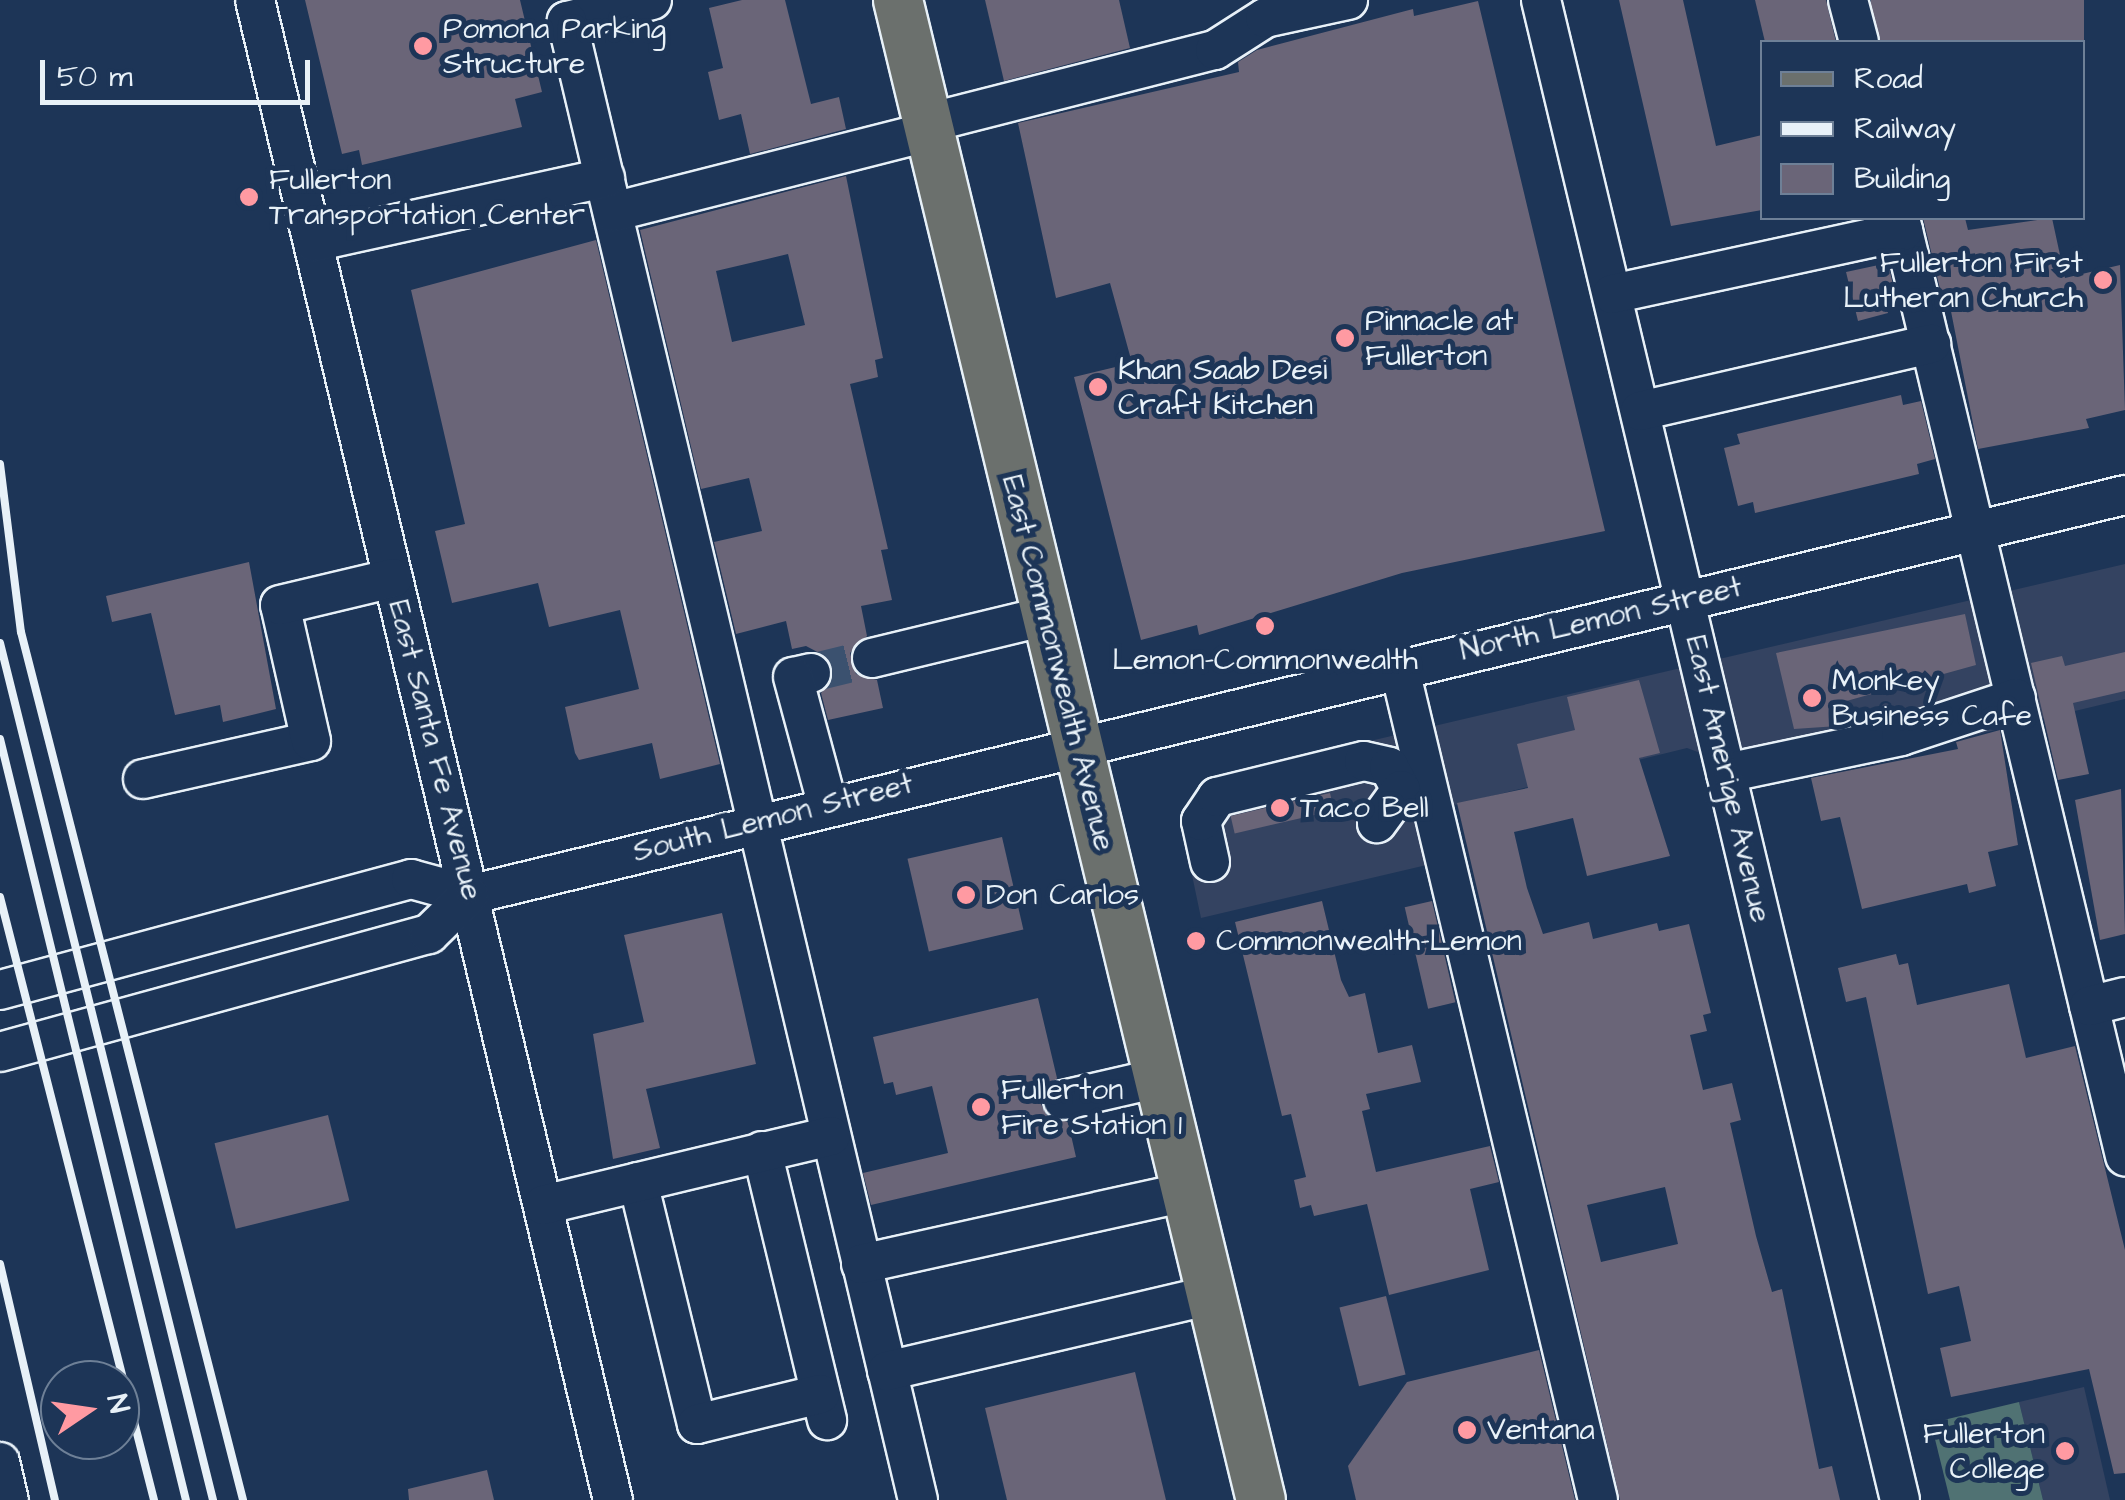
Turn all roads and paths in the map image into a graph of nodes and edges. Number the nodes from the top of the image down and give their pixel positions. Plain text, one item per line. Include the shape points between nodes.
1 (255, 0) edge
2 (652, 0) edge
3 (898, 0) edge
4 (1348, 0) edge
5 (1542, 0) edge
6 (1848, 0) edge
7 (1241, 15) edge
8 (1858, 40) edge
9 (929, 127) junction
10 (609, 195) junction
11 (1902, 224) edge
12 (313, 242) junction
13 (1612, 294) junction
14 (1930, 344) junction
15 (1640, 411) junction
16 (2125, 495) edge
17 (1975, 530) junction
18 (393, 578) junction
19 (1685, 599) junction
20 (1046, 616) junction
21 (872, 658) tunnel mouth
22 (1399, 666) junction
23 (812, 673) dead end
24 (2016, 698) junction
25 (1076, 743) junction
26 (1726, 773) junction
27 (143, 779) dead end
28 (827, 804) junction
29 (758, 821) junction
30 (1377, 823) dead end
31 (1210, 862) dead end
32 (470, 895) junction
33 (0, 990) edge
34 (2107, 1002) edge
35 (0, 1052) edge
36 (1158, 1078) junction
37 (1063, 1100) dead end
38 (831, 1136) junction
39 (762, 1151) junction
40 (2125, 1156) edge
41 (638, 1182) junction
42 (1186, 1192) junction
43 (543, 1205) junction
44 (861, 1264) junction
45 (1211, 1294) junction
46 (887, 1372) junction
47 (0, 1462) edge
48 (9, 1500) edge
49 (613, 1500) edge
50 (918, 1500) edge
51 (1261, 1500) edge
52 (1598, 1500) edge
53 (1900, 1500) edge

1 - 12 street, East Santa Fe Avenue
2 - 10 street via 567,21
3 - 9 main road, East Commonwealth Avenue
4 - 7 street via 1265,18
5 - 13 street, East Amerige Avenue
6 - 8 street
7 - 9 street via 1215,50
9 - 10 street
9 - 20 main road, East Commonwealth Avenue
10 - 12 street
10 - 29 street
11 - 13 street
11 - 14 street
12 - 18 street, East Santa Fe Avenue
13 - 15 street, East Amerige Avenue
14 - 15 street
14 - 17 street
15 - 19 street, East Amerige Avenue
16 - 17 street, North Lemon Street
17 - 19 street, North Lemon Street
17 - 24 street
18 - 27 street via 280,605 311,742
18 - 32 street, East Santa Fe Avenue
19 - 22 street, North Lemon Street
19 - 26 street, East Amerige Avenue
20 - 21 street
20 - 25 main road, East Commonwealth Avenue
22 - 25 street, North Lemon Street
22 - 52 street
23 - 28 street via 793,677
24 - 26 street via 1901,736
24 - 34 street
25 - 28 street, South Lemon Street
25 - 36 main road, East Commonwealth Avenue
26 - 53 street, East Amerige Avenue
28 - 29 street, South Lemon Street
29 - 32 street, South Lemon Street
29 - 38 street
30 - 31 street via 1401,790 1388,767 1364,761 1216,797 1201,821
32 - 33 street, South Lemon Street via 410,879
32 - 35 street, South Lemon Street via 429,934
32 - 43 street, East Santa Fe Avenue
34 - 40 street
36 - 37 street
36 - 42 main road, East Commonwealth Avenue
38 - 39 street
38 - 44 street
39 - 41 street
39 - 41 street via 824,1407 697,1424
41 - 43 street
42 - 44 street
42 - 45 main road, East Commonwealth Avenue
43 - 49 street, East Santa Fe Avenue
44 - 46 street
45 - 46 street
45 - 51 main road, East Commonwealth Avenue
46 - 50 street
47 - 48 street

